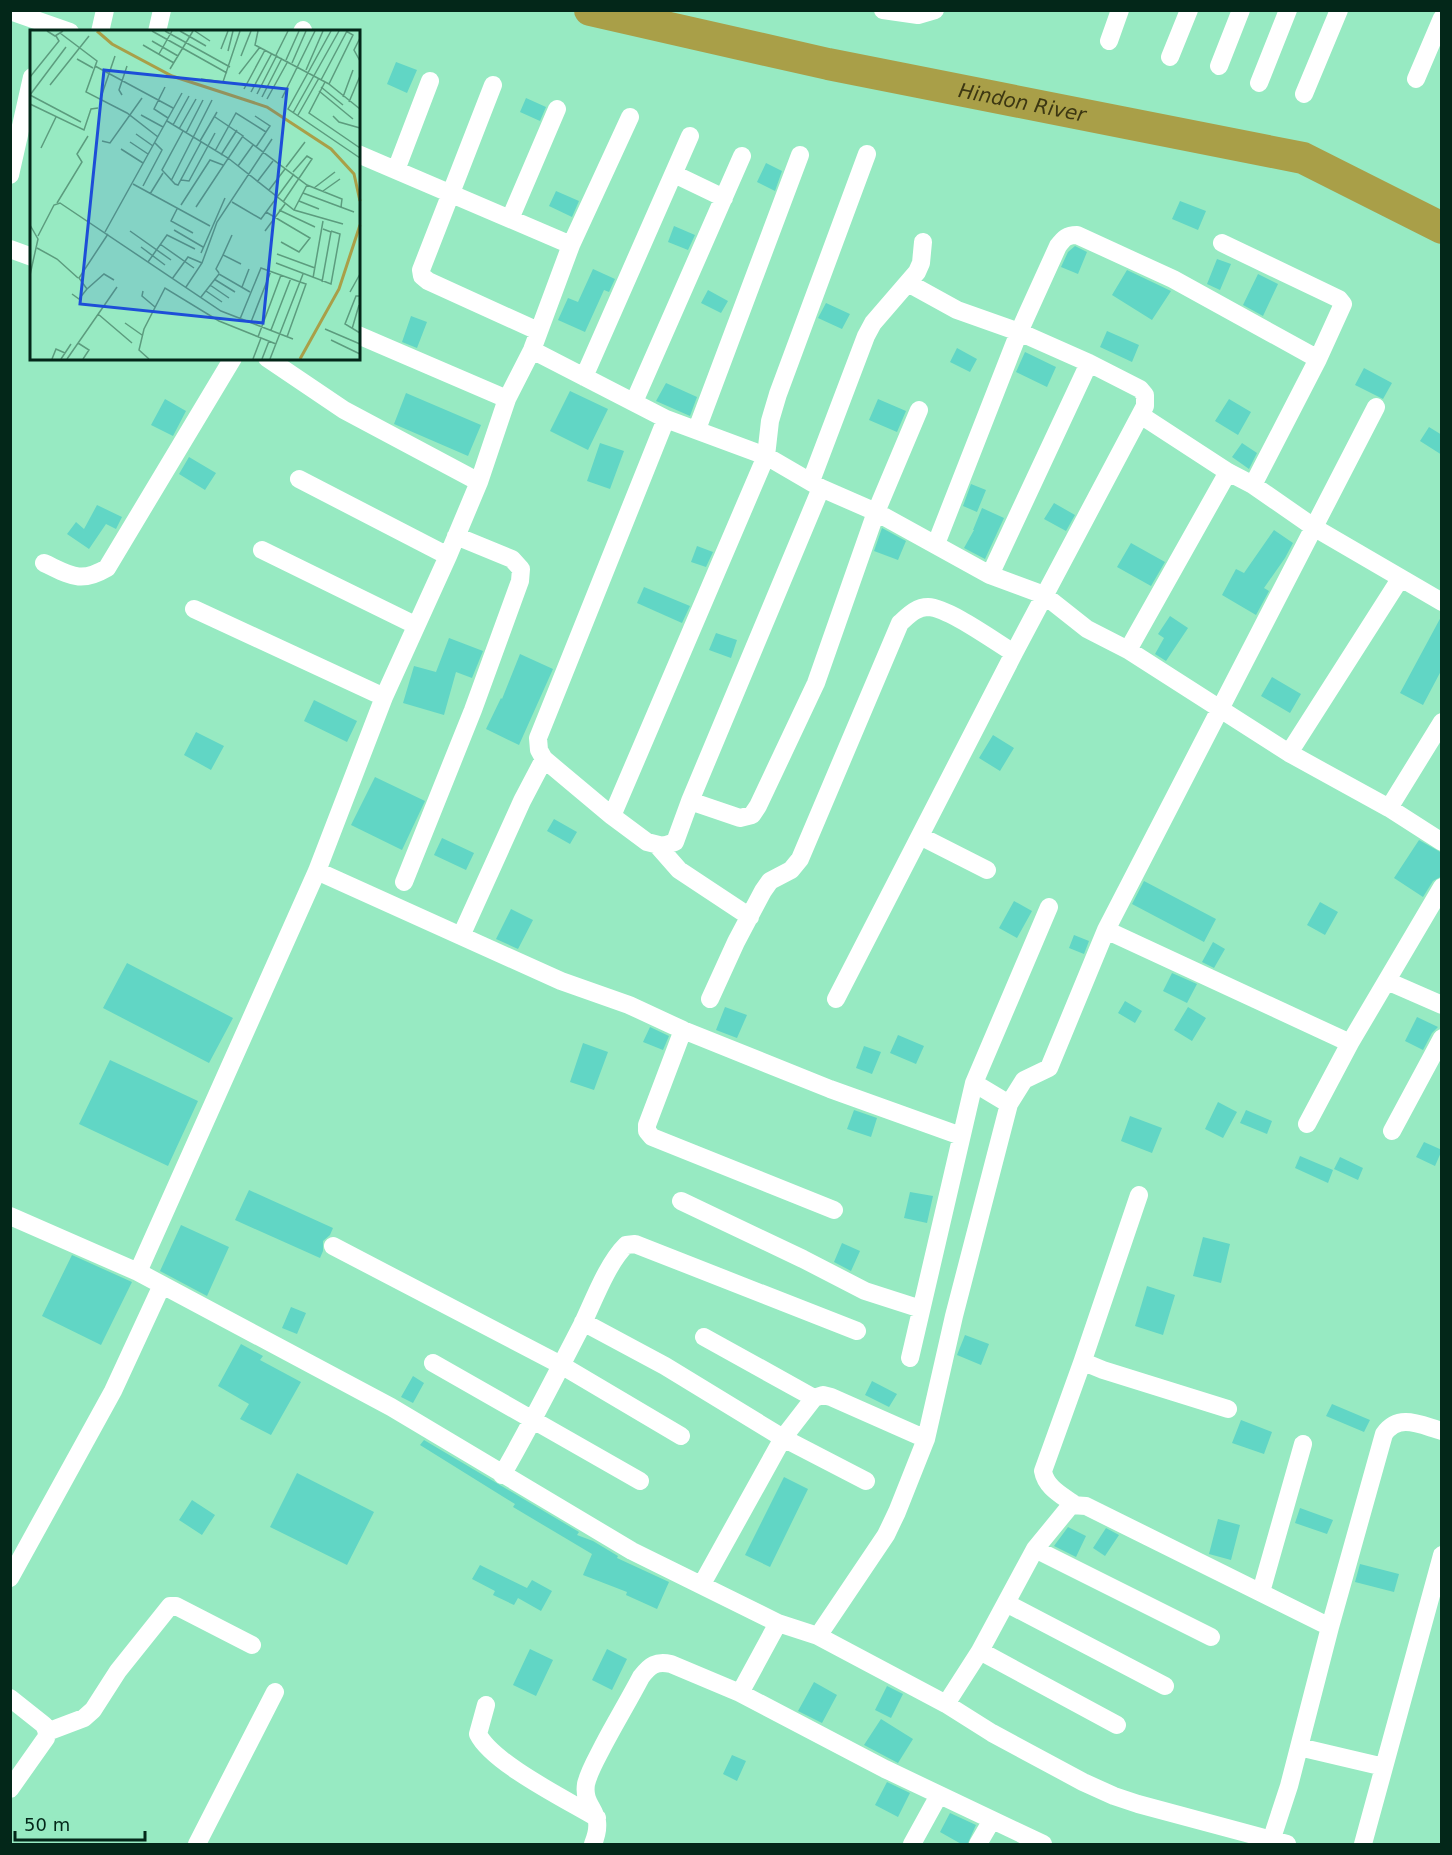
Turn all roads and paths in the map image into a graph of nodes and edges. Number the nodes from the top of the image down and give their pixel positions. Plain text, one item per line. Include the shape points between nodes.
1 (105, 10) edge
2 (162, 10) edge
3 (883, 10) edge
4 (935, 10) edge
5 (1120, 10) edge
6 (1189, 10) edge
7 (1241, 10) edge
8 (1288, 10) edge
9 (1339, 10) edge
10 (10, 11) edge
11 (1442, 18) edge
12 (44, 21) edge
13 (65, 30) edge
14 (100, 30) edge
15 (157, 30) edge
16 (1109, 41) dead end
17 (1170, 57) dead end
18 (1219, 66) dead end
19 (1416, 79) dead end
20 (430, 81) dead end
21 (1259, 84) dead end
22 (493, 85) dead end
23 (30, 86) edge
24 (1304, 94) dead end
25 (557, 109) dead end
26 (630, 117) dead end
27 (690, 136) dead end
28 (867, 154) dead end
29 (360, 155) edge
30 (800, 155) dead end
31 (742, 156) dead end
32 (396, 170) junction
33 (674, 174) junction
34 (10, 175) edge
35 (451, 194) junction
36 (724, 198) junction
37 (510, 219) junction
38 (923, 242) dead end
39 (1222, 243) dead end
40 (571, 244) junction
41 (10, 249) edge
42 (30, 256) edge
43 (908, 283) junction
44 (538, 331) junction
45 (1019, 332) junction
46 (360, 336) edge
47 (532, 350) junction
48 (1318, 359) junction
49 (232, 360) edge
50 (270, 360) edge
51 (1089, 363) junction
52 (584, 377) junction
53 (507, 399) junction
54 (634, 402) junction
55 (1376, 407) dead end
56 (920, 410) dead end
57 (1142, 416) junction
58 (666, 419) junction
59 (697, 429) junction
60 (766, 456) junction
61 (1228, 472) junction
62 (299, 479) dead end
63 (479, 482) junction
64 (816, 484) junction
65 (1253, 485) junction
66 (876, 512) junction
67 (1315, 528) junction
68 (456, 536) junction
69 (936, 544) junction
70 (262, 550) dead end
71 (448, 556) junction
72 (44, 563) dead end
73 (990, 575) junction
74 (1400, 579) junction
75 (1044, 595) junction
76 (1442, 602) edge
77 (194, 609) dead end
78 (415, 625) junction
79 (1128, 650) junction
80 (1014, 653) junction
81 (384, 697) junction
82 (1220, 708) junction
83 (1442, 722) edge
84 (1289, 753) junction
85 (544, 759) junction
86 (690, 801) junction
87 (1389, 808) junction
88 (612, 816) junction
89 (920, 836) junction
90 (1442, 842) edge
91 (657, 845) junction
92 (987, 870) dead end
93 (317, 871) junction
94 (404, 882) dead end
95 (1442, 887) edge
96 (1049, 908) dead end
97 (750, 917) junction
98 (1106, 930) junction
99 (461, 936) junction
100 (1387, 981) junction
101 (710, 999) dead end
102 (836, 999) dead end
103 (1442, 1005) edge
104 (683, 1030) junction
105 (1442, 1038) edge
106 (1350, 1043) junction
107 (974, 1083) junction
108 (1009, 1104) junction
109 (1307, 1124) dead end
110 (1392, 1131) dead end
111 (961, 1136) junction
112 (1139, 1195) dead end
113 (681, 1201) dead end
114 (834, 1210) dead end
115 (10, 1216) edge
116 (333, 1246) dead end
117 (138, 1272) junction
118 (162, 1285) junction
119 (921, 1309) junction
120 (583, 1322) junction
121 (857, 1331) dead end
122 (704, 1337) dead end
123 (910, 1358) dead end
124 (1083, 1360) junction
125 (433, 1363) dead end
126 (561, 1365) junction
127 (814, 1398) junction
128 (1228, 1409) dead end
129 (533, 1421) junction
130 (1442, 1431) edge
131 (681, 1436) dead end
132 (783, 1438) junction
133 (926, 1439) junction
134 (1303, 1443) dead end
135 (502, 1475) junction
136 (640, 1481) dead end
137 (866, 1481) dead end
138 (1075, 1505) junction
139 (1035, 1549) junction
140 (1442, 1556) edge
141 (10, 1578) edge
142 (702, 1584) junction
143 (1261, 1592) junction
144 (1006, 1603) junction
145 (778, 1623) junction
146 (1330, 1627) junction
147 (818, 1636) junction
148 (1211, 1637) dead end
149 (252, 1645) dead end
150 (980, 1651) junction
151 (1165, 1686) dead end
152 (275, 1692) dead end
153 (740, 1693) junction
154 (10, 1698) edge
155 (945, 1704) junction
156 (486, 1705) dead end
157 (1117, 1725) dead end
158 (47, 1732) junction
159 (1299, 1748) junction
160 (1384, 1767) junction
161 (10, 1789) edge
162 (939, 1795) junction
163 (598, 1819) junction
164 (992, 1820) junction
165 (1279, 1843) edge
166 (197, 1845) edge
167 (593, 1845) edge
168 (912, 1845) edge
169 (978, 1845) edge
170 (1043, 1845) edge
171 (1363, 1845) edge

1 - 14 street
2 - 15 street
3 - 4 street via 918,15
5 - 16 street
6 - 17 street
7 - 18 street
8 - 21 street
9 - 24 street
10 - 12 street
11 - 19 street
12 - 13 street
20 - 32 street
22 - 35 street
23 - 34 street
25 - 37 street
26 - 40 street
27 - 33 street
28 - 60 street via 778,394
29 - 32 street
30 - 59 street
31 - 36 street
32 - 35 street
33 - 36 street
33 - 52 street
35 - 37 street
35 - 44 street via 422,276
36 - 54 street
37 - 40 street
38 - 43 street via 921,263
39 - 48 street via 1343,304
40 - 44 street
41 - 42 street
43 - 45 street via 957,310
43 - 64 street via 866,336
44 - 47 street
45 - 48 street via 1058,246 1063,238 1077,235 1173,279
45 - 51 street
45 - 69 street
46 - 53 street
47 - 52 street
47 - 53 street
48 - 65 street
49 - 72 street via 107,568 92,577 74,577
50 - 63 street via 344,410
51 - 57 street via 1140,389 1145,395
51 - 73 street
52 - 54 street
53 - 63 street
54 - 58 street
55 - 67 street
56 - 66 street
57 - 61 street
57 - 75 street
58 - 59 street
58 - 85 street via 538,738
59 - 60 street
60 - 64 street
60 - 88 street
61 - 65 street
61 - 79 street
62 - 71 street
63 - 68 street
64 - 66 street
64 - 86 street
65 - 67 street
66 - 69 street
66 - 86 street via 816,683 758,806 752,815 740,818
67 - 74 street
67 - 82 street
68 - 71 street
68 - 94 street via 512,559 520,569 520,581
69 - 73 street
70 - 78 street
71 - 78 street
73 - 75 street
74 - 76 street
74 - 84 street
75 - 79 street via 1087,629
75 - 80 street
77 - 81 street
78 - 81 street
79 - 82 street
80 - 89 street
80 - 97 street via 944,611 926,607 912,612 900,623 800,860 791,870 770,881
81 - 93 street
82 - 84 street
82 - 98 street
83 - 87 street
84 - 87 street
85 - 88 street
85 - 99 street
86 - 91 street via 675,842
87 - 90 street
88 - 91 street
89 - 92 street
89 - 102 street
91 - 97 street via 679,870
93 - 99 street
93 - 117 street
95 - 100 street
96 - 107 street
97 - 101 street
98 - 106 street
98 - 108 street via 1049,1068 1024,1080
99 - 104 street
100 - 103 street
100 - 106 street
104 - 111 street
104 - 114 street via 646,1125 652,1137
105 - 110 street
106 - 109 street
107 - 108 street
107 - 111 street
108 - 133 street
111 - 119 street
112 - 124 street
113 - 119 street via 864,1291
115 - 117 street
116 - 126 street
117 - 118 street
118 - 135 street via 391,1407
118 - 141 street via 113,1390
119 - 123 street
120 - 121 street via 620,1251 634,1244
120 - 126 street
120 - 132 street via 665,1366
122 - 127 street
124 - 128 street via 1102,1370
124 - 138 street via 1043,1472 1050,1487
125 - 129 street
126 - 129 street
126 - 131 street
127 - 132 street
127 - 133 street via 831,1397
129 - 135 street
129 - 136 street
130 - 146 street via 1404,1421 1391,1425 1384,1434
132 - 137 street
132 - 142 street
133 - 147 street via 886,1535
134 - 143 street
135 - 142 street via 632,1551
138 - 139 street via 1067,1508
138 - 143 street via 1086,1506
139 - 144 street
139 - 148 street
140 - 160 street
142 - 145 street
143 - 146 street
144 - 150 street
144 - 151 street
145 - 147 street
145 - 153 street
146 - 159 street
147 - 155 street
149 - 158 street via 170,1606 118,1671 93,1710 84,1718
150 - 155 street
150 - 157 street
152 - 166 street
153 - 162 street
153 - 163 street via 671,1664 659,1662 649,1666 593,1765 586,1785 588,1801
154 - 158 street via 44,1725
155 - 165 street via 1114,1796
156 - 163 street via 477,1734 482,1743 506,1764
158 - 161 street
159 - 160 street
159 - 165 street
160 - 171 street
162 - 164 street
162 - 168 street
163 - 167 street
164 - 169 street
164 - 170 street

